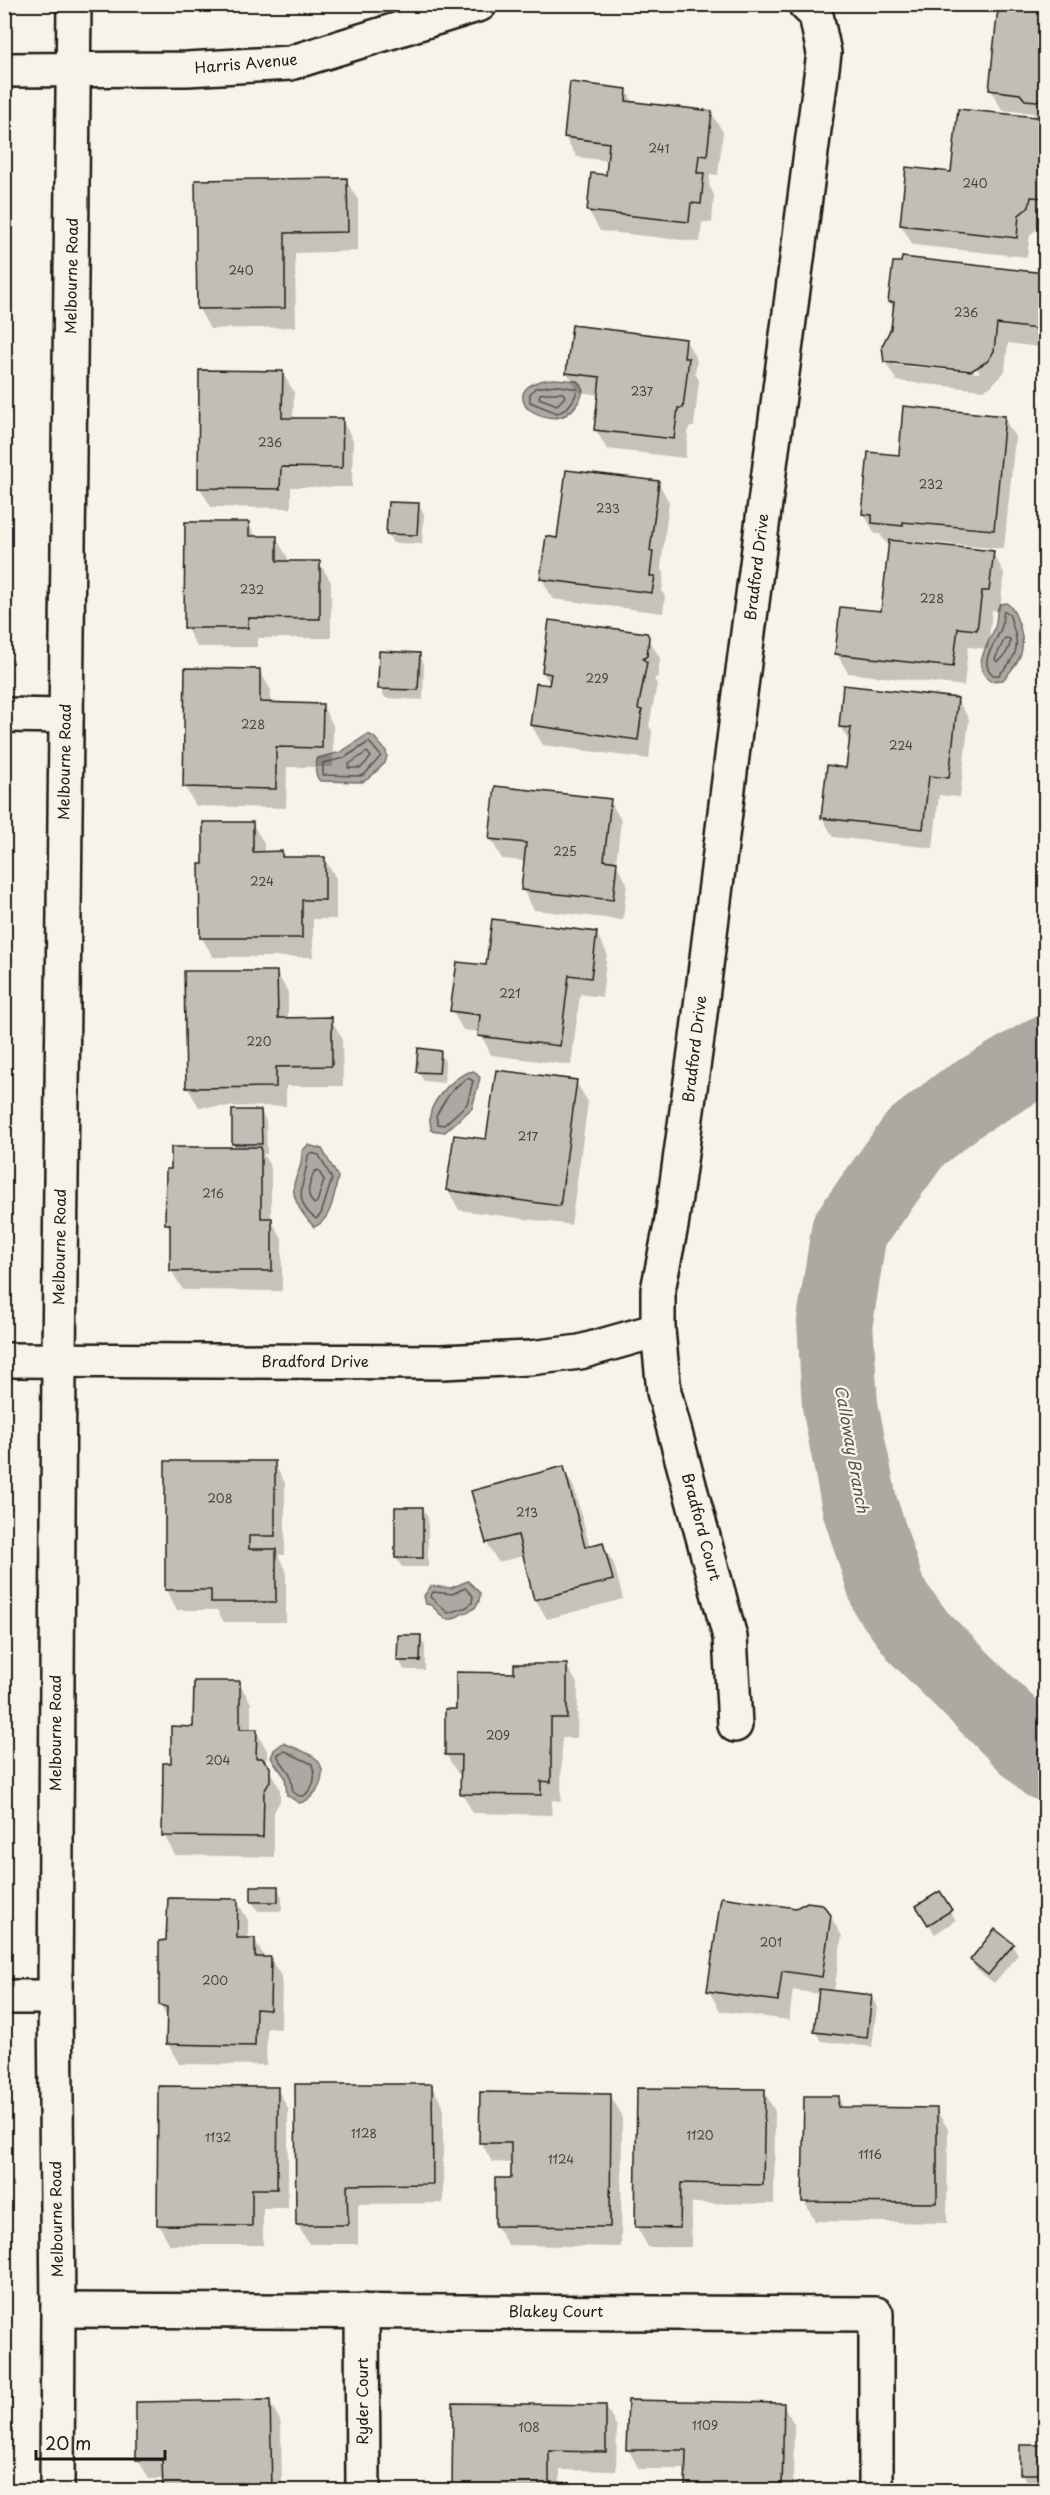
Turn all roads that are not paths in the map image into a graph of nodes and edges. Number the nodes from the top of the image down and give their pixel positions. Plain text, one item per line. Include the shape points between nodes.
1 (74, 4) edge
2 (480, 4) edge
3 (805, 4) edge
4 (4, 70) edge
5 (74, 71) junction
6 (4, 715) edge
7 (66, 716) junction
8 (658, 1330) junction
9 (4, 1360) edge
10 (59, 1361) junction
11 (735, 1725) dead end
12 (4, 1997) edge
13 (55, 1997) junction
14 (58, 2310) junction
15 (362, 2311) junction
16 (57, 2490) edge
17 (363, 2490) edge
18 (876, 2490) edge

1 - 5 street, Melbourne Road
2 - 5 street, Harris Avenue via 290,63
3 - 8 street, Bradford Drive via 816,15 824,53 697,1038 671,1226 658,1290
4 - 5 street, Harris Avenue
5 - 7 street, Melbourne Road
6 - 7 street
7 - 10 street, Melbourne Road
8 - 10 street, Bradford Drive via 580,1352 530,1358 442,1362
8 - 11 street, Bradford Court via 664,1392 730,1637
9 - 10 street, Bradford Drive
10 - 13 street, Melbourne Road
12 - 13 street
13 - 14 street, Melbourne Road
14 - 15 street, Blakey Court
14 - 16 street, Melbourne Road
15 - 17 street, Ryder Court
15 - 18 street, Blakey Court via 876,2314

